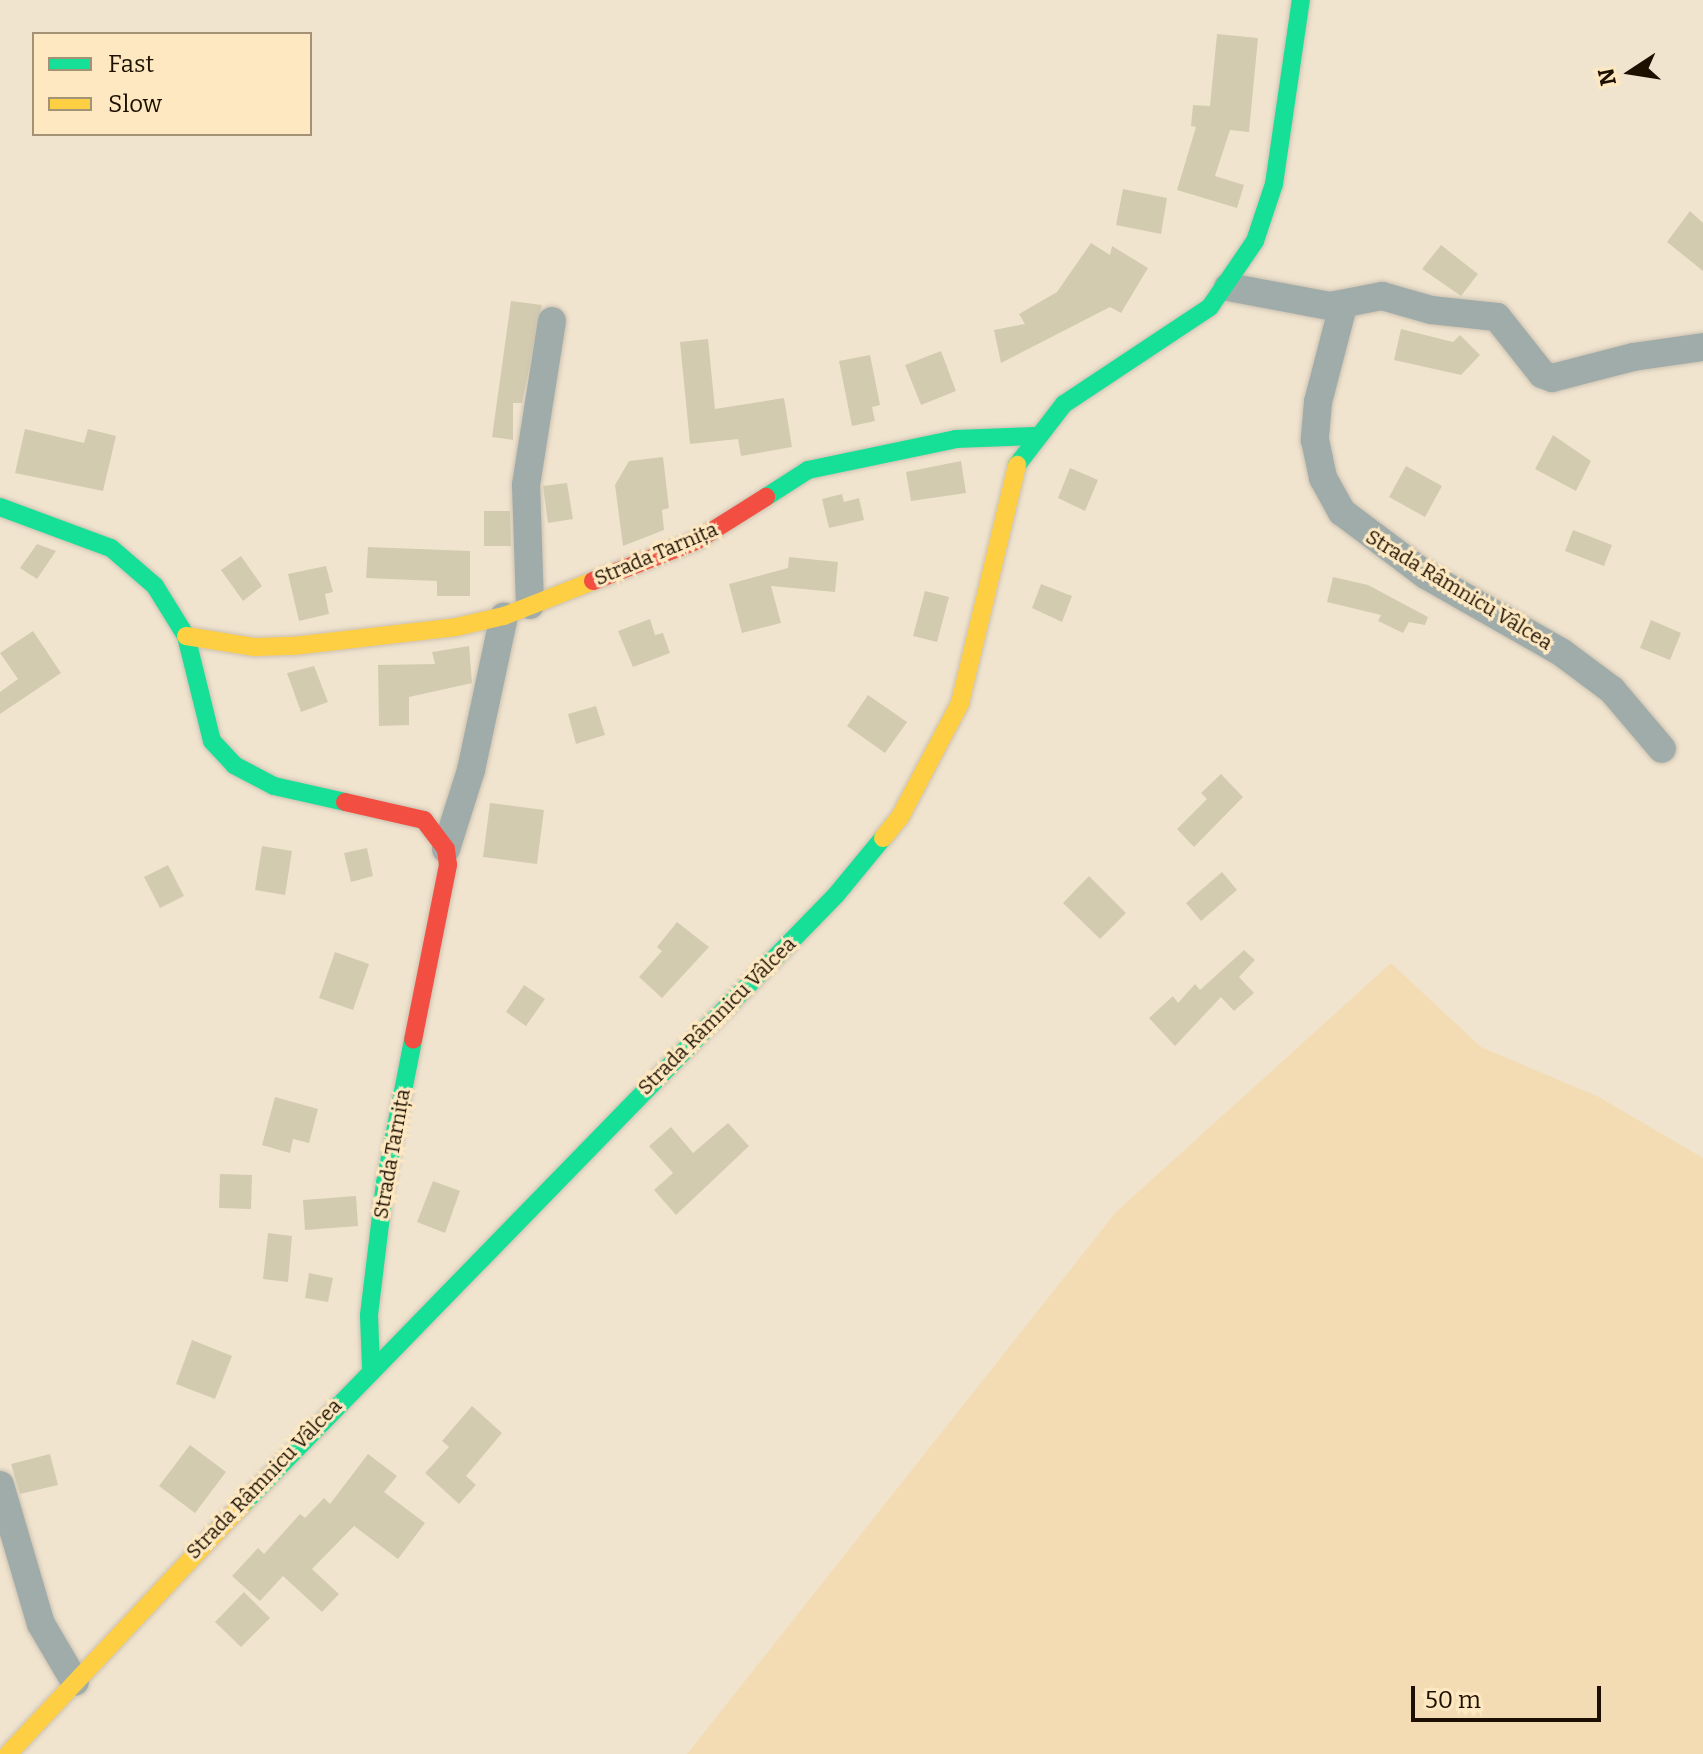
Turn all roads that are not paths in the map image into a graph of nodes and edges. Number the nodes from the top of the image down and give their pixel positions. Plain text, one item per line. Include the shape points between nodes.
1 (1301, 0) edge
2 (1228, 287) junction
3 (1343, 306) junction
4 (552, 321) dead end
5 (1703, 347) edge
6 (1034, 436) junction
7 (0, 507) edge
8 (530, 605) junction
9 (504, 616) junction
10 (186, 636) junction
11 (1662, 749) dead end
12 (446, 849) junction
13 (371, 1367) junction
14 (0, 1485) edge
15 (75, 1682) junction
16 (8, 1754) edge

1 - 2 main road, Strada Râmnicu Vâlcea via 1274,184 1255,241
2 - 3 street
2 - 6 main road, Strada Râmnicu Vâlcea via 1186,325 1064,404
3 - 5 street via 1382,296 1431,310 1497,317 1548,378
3 - 11 street, Strada Râmnicu Vâlcea via 1318,402 1315,440 1323,478 1342,512 1426,575 1561,652 1612,690
4 - 8 street via 526,485
6 - 8 main road, Strada Tarnița via 956,439 808,470 696,541
6 - 13 main road, Strada Râmnicu Vâlcea via 1008,488 984,618 960,703 900,817 836,895
7 - 10 main road via 111,548 155,586
8 - 9 main road, Strada Tarnița
9 - 10 main road, Strada Tarnița via 456,627 293,646 255,647
9 - 12 street, Strada Tarnița via 471,770
10 - 12 main road via 212,741 234,765 274,786 424,820
12 - 13 main road, Strada Tarnița via 448,865 385,1183 369,1315
13 - 15 main road, Strada Râmnicu Vâlcea
14 - 15 street via 41,1624
15 - 16 main road, Strada Râmnicu Vâlcea

